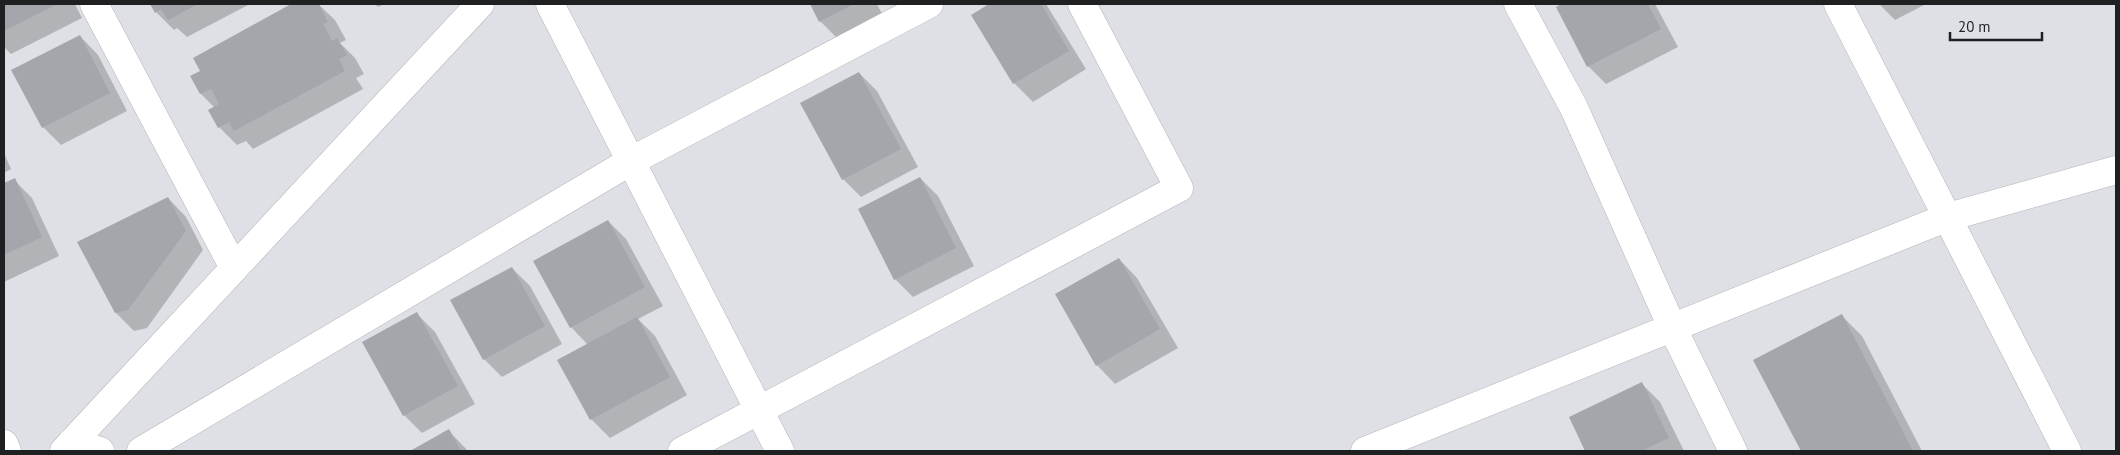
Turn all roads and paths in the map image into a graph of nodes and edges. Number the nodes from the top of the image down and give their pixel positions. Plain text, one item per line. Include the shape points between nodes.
1 (94, 4) edge
2 (480, 4) edge
3 (550, 4) edge
4 (928, 4) edge
5 (1082, 4) edge
6 (1518, 4) edge
7 (1838, 4) edge
8 (631, 161) junction
9 (2116, 170) edge
10 (1948, 217) junction
11 (234, 268) junction
12 (1672, 327) junction
13 (759, 410) junction
14 (4, 444) edge
15 (68, 447) edge
16 (7, 451) edge
17 (100, 451) edge
18 (141, 451) edge
19 (682, 451) edge
20 (780, 451) edge
21 (1364, 451) edge
22 (1733, 451) edge
23 (2067, 451) edge

1 - 11 street
2 - 11 street
3 - 8 street
4 - 8 street
5 - 13 street via 1179,188
6 - 12 street via 1574,108
7 - 10 street
8 - 13 street
8 - 18 street
9 - 10 street
10 - 12 street
10 - 23 street
11 - 15 street
12 - 21 street
12 - 22 street
13 - 19 street
13 - 20 street
14 - 16 street
15 - 17 street

